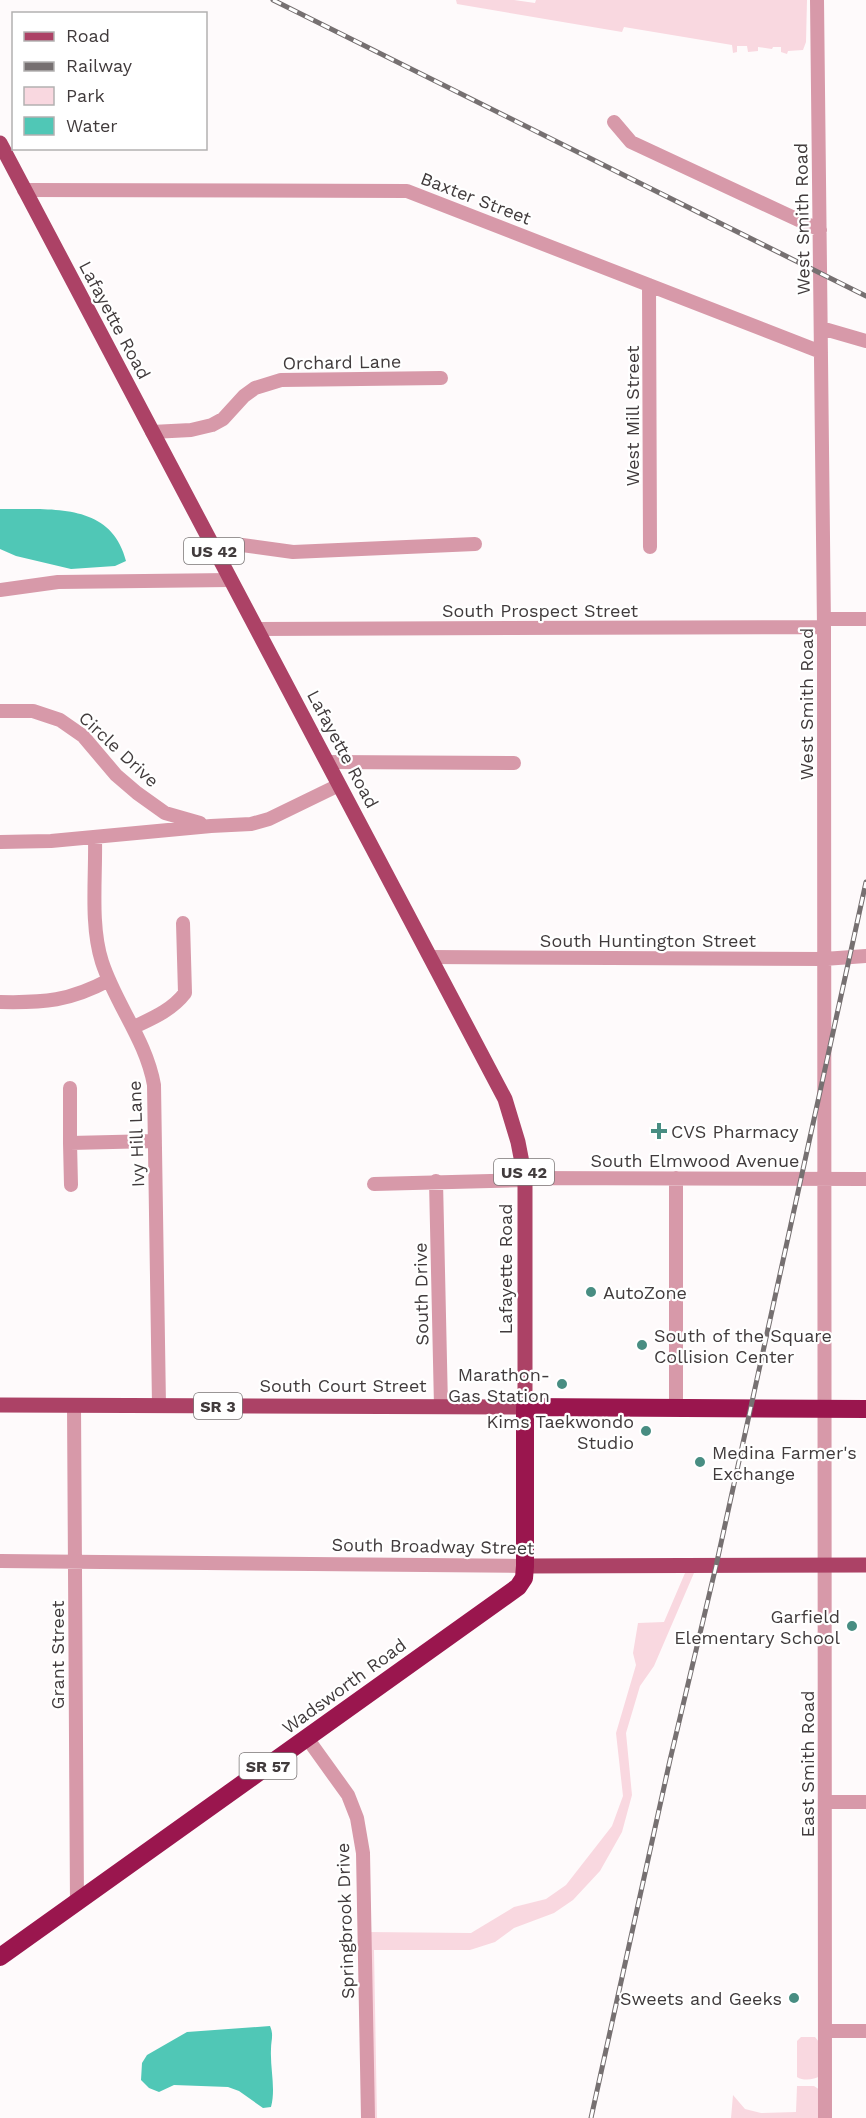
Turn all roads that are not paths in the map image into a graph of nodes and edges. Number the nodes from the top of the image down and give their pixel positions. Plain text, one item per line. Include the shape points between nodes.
1 (817, 0) edge
2 (614, 122) dead end
3 (0, 143) edge
4 (24, 190) junction
5 (820, 230) junction
6 (649, 285) junction
7 (821, 328) junction
8 (866, 341) edge
9 (821, 352) junction
10 (441, 378) dead end
11 (152, 432) junction
12 (475, 544) dead end
13 (650, 547) dead end
14 (216, 554) junction
15 (230, 579) junction
16 (0, 590) edge
17 (866, 619) edge
18 (824, 623) junction
19 (257, 629) junction
20 (0, 711) edge
21 (328, 762) junction
22 (514, 763) dead end
23 (339, 785) junction
24 (211, 826) junction
25 (95, 838) junction
26 (0, 842) edge
27 (183, 924) dead end
28 (430, 957) junction
29 (866, 957) edge
30 (824, 958) junction
31 (109, 980) junction
32 (0, 1002) edge
33 (134, 1027) junction
34 (70, 1088) dead end
35 (155, 1141) junction
36 (70, 1143) junction
37 (676, 1178) junction
38 (525, 1179) junction
39 (824, 1179) junction
40 (866, 1179) edge
41 (436, 1181) junction
42 (374, 1184) dead end
43 (71, 1185) dead end
44 (0, 1405) edge
45 (74, 1405) junction
46 (159, 1405) junction
47 (441, 1406) junction
48 (525, 1407) junction
49 (676, 1408) junction
50 (824, 1409) junction
51 (866, 1409) edge
52 (0, 1561) edge
53 (75, 1562) junction
54 (824, 1565) junction
55 (866, 1565) edge
56 (525, 1566) junction
57 (307, 1738) junction
58 (825, 1802) junction
59 (866, 1802) edge
60 (77, 1904) junction
61 (0, 1958) edge
62 (825, 2031) junction
63 (866, 2031) edge
64 (368, 2118) edge
65 (825, 2118) edge

1 - 5 street, West Smith Road
2 - 5 street via 631,142
3 - 4 main road, Lafayette Road / US 42
4 - 6 street, Baxter Street via 406,190
4 - 11 main road, Lafayette Road / US 42
5 - 7 street, West Smith Road
6 - 9 street, Baxter Street
6 - 13 street, West Mill Street
7 - 8 street
7 - 9 street, West Smith Road
9 - 18 street, West Smith Road
10 - 11 street, Orchard Lane via 281,380 255,388 212,425
11 - 14 main road, Lafayette Road / US 42
12 - 14 street via 293,552 242,545
14 - 15 main road, Lafayette Road / US 42
15 - 16 street via 58,582
15 - 19 main road, Lafayette Road / US 42
17 - 18 street, South Prospect Street
18 - 19 street, South Prospect Street
18 - 30 street, West Smith Road
19 - 21 main road, Lafayette Road / US 42
20 - 24 street, Circle Drive via 33,711 60,720 83,736 116,776 165,813
21 - 22 street
21 - 23 main road, Lafayette Road / US 42
23 - 24 street, Circle Drive via 269,819
23 - 28 main road, Lafayette Road / US 42
24 - 25 street, Circle Drive
25 - 26 street, Circle Drive
25 - 31 street, Ivy Hill Lane via 96,936
27 - 33 street via 185,993 159,1016
28 - 30 street, South Huntington Street
28 - 38 main road, Lafayette Road / US 42 via 505,1099
29 - 30 street, South Huntington Street
30 - 39 street, West Smith Road
31 - 32 street via 68,998 38,1003
31 - 33 street, Ivy Hill Lane
33 - 35 street, Ivy Hill Lane via 146,1052 154,1085
34 - 36 street
35 - 36 street
35 - 46 street, Ivy Hill Lane
36 - 43 street
37 - 38 street, South Elmwood Avenue
37 - 39 street, South Elmwood Avenue
37 - 49 street
38 - 41 street, South Elmwood Avenue
38 - 48 main road, Lafayette Road / US 42
39 - 40 street, South Elmwood Avenue
39 - 50 street, West Smith Road
41 - 42 street, South Elmwood Avenue
41 - 47 street, South Drive
44 - 45 main road, South Court Street / SR 3
45 - 46 main road, South Court Street / SR 3
45 - 53 street, Grant Street
46 - 47 main road, South Court Street / SR 3
47 - 48 main road, South Court Street / SR 3
48 - 49 highway, South Court Street
48 - 56 highway
49 - 50 highway, South Court Street
50 - 51 highway, South Court Street
50 - 54 street, East Smith Road
52 - 53 street, South Broadway Street
53 - 56 street, South Broadway Street
53 - 60 street, Grant Street
54 - 55 main road, South Broadway Street
54 - 56 main road, South Broadway Street
54 - 58 street, East Smith Road
56 - 57 highway, Wadsworth Road / SR 57 via 518,1587
57 - 60 highway, Wadsworth Road / SR 57
57 - 64 street, Springbrook Drive via 348,1795 357,1818 363,1872
58 - 59 street
58 - 62 street, East Smith Road
60 - 61 highway, Wadsworth Road / SR 57
62 - 63 street
62 - 65 street, East Smith Road

